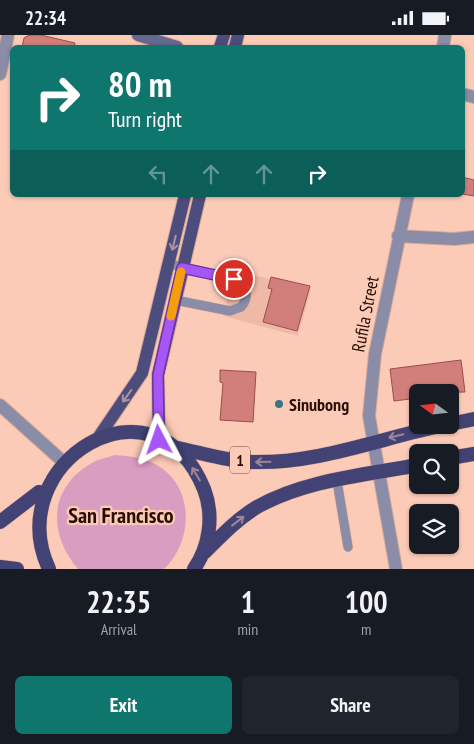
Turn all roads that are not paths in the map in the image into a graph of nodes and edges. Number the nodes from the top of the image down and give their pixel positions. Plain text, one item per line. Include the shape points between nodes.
1 (8, 35) edge
2 (138, 35) edge
3 (170, 45) edge
4 (0, 74) edge
5 (185, 197) edge
6 (200, 197) edge
7 (408, 197) edge
8 (398, 237) junction
9 (474, 237) edge
10 (169, 265) junction
11 (182, 268) junction
12 (175, 300) junction
13 (0, 405) edge
14 (474, 419) edge
15 (459, 422) edge
16 (409, 433) edge
17 (100, 435) junction
18 (375, 441) junction
19 (164, 443) junction
20 (474, 454) edge
21 (459, 456) edge
22 (59, 458) junction
23 (409, 467) edge
24 (380, 473) junction
25 (337, 481) junction
26 (38, 492) junction
27 (0, 523) edge
28 (348, 547) dead end
29 (202, 555) junction
30 (0, 567) edge
31 (17, 569) edge
32 (49, 569) edge
33 (194, 569) edge
34 (396, 569) edge

1 - 4 street
2 - 3 main road
5 -> 10 main road
6 - 11 main road
7 - 8 street, Rufila Street
8 - 9 street
8 - 18 street, Rufila Street via 371,387 369,416
10 - 11 lane
10 -> 17 main road via 142,373
11 - 12 main road
11 - 12 lane via 238,281 245,288 246,298 241,307 230,311
12 - 19 main road via 158,375
13 - 22 street
14 - 15 highway
16 -> 18 highway, 1
17 - 19 highway, 1 via 129,432
17 - 22 highway, 1 via 78,443
18 -> 19 highway, 1 via 312,457 251,462
18 - 24 street, Rufila Street
29 -> 19 highway, 1 via 209,525 206,494 192,467
20 - 21 highway
22 - 26 highway, 1
23 - 24 highway, 1
24 - 25 highway, 1
24 - 34 street, Rufila Street
25 - 28 lane
29 -> 25 highway, 1 via 236,522 257,508 279,497
26 - 27 highway, 1
26 - 32 highway, 1 via 35,535
29 - 33 highway, 1
30 - 31 highway

